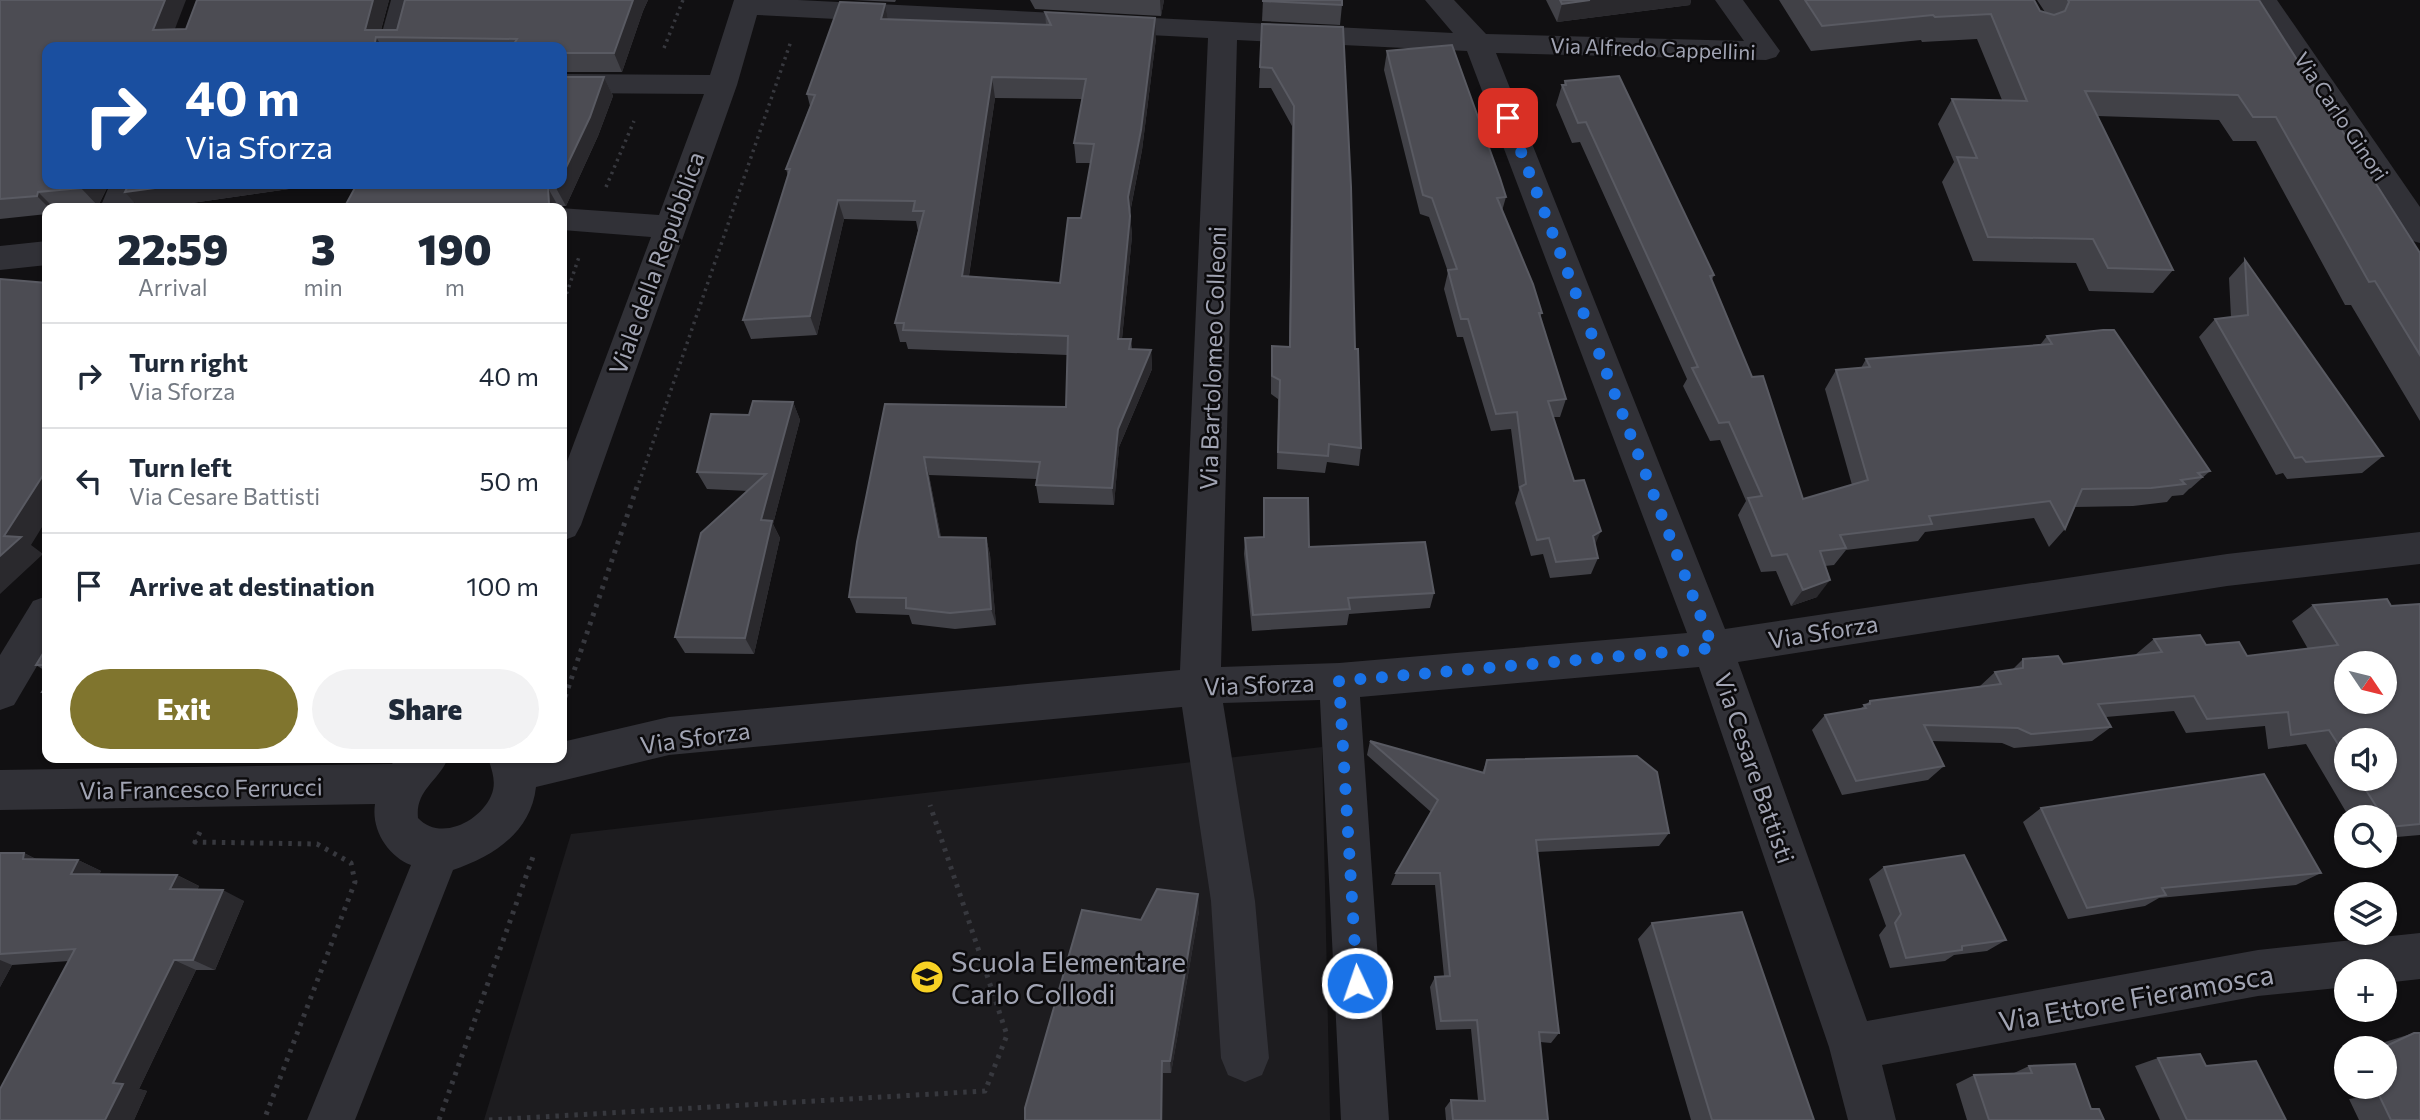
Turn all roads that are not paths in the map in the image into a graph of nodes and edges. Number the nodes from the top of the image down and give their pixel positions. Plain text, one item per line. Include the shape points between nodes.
1 (405, 0) edge
2 (1439, 0) edge
3 (1729, 0) edge
4 (2263, 0) edge
5 (747, 3) edge
6 (1223, 29) junction
7 (393, 42) edge
8 (1478, 43) junction
9 (567, 83) edge
10 (722, 85) junction
11 (567, 219) edge
12 (669, 227) junction
13 (2420, 232) edge
14 (42, 254) edge
15 (0, 258) edge
16 (567, 511) edge
17 (2420, 548) edge
18 (42, 621) edge
19 (1713, 648) junction
20 (1339, 681) junction
21 (1200, 687) junction
22 (0, 692) edge
23 (567, 755) edge
24 (512, 765) edge
25 (415, 771) edge
26 (0, 790) edge
27 (439, 850) junction
28 (2420, 956) edge
29 (1853, 1047) junction
30 (1245, 1058) dead end
31 (331, 1120) edge
32 (1365, 1120) edge
33 (1872, 1120) edge

1 - 7 street
2 - 8 street, Via Cesare Battisti
3 - 8 street, Via Alfredo Cappellini via 1766,51
4 - 13 street, Via Carlo Ginori
5 - 6 street
5 - 10 street, Viale della Repubblica
6 - 8 street
6 - 21 street, Via Bartolomeo Colleoni
8 - 19 street, Via Cesare Battisti
9 - 10 street
10 - 12 street, Viale della Repubblica
11 - 12 street
12 - 16 street, Viale della Repubblica
14 - 15 street
17 - 19 street, Via Sforza via 2227,569
18 - 22 street
19 - 20 street, Via Sforza
19 - 29 street, Via Cesare Battisti
20 - 21 street, Via Sforza
20 - 32 street
21 - 23 street, Via Sforza via 668,737
21 - 30 street, Via Bartolomeo Colleoni via 1233,901
24 - 27 street via 514,794 499,821 471,842
25 - 26 street, Via Francesco Ferrucci
25 - 27 street via 394,809 399,831 415,846
27 - 31 street
28 - 29 street, Via Ettore Fieramosca via 2258,973
29 - 33 street, Via Cesare Battisti

